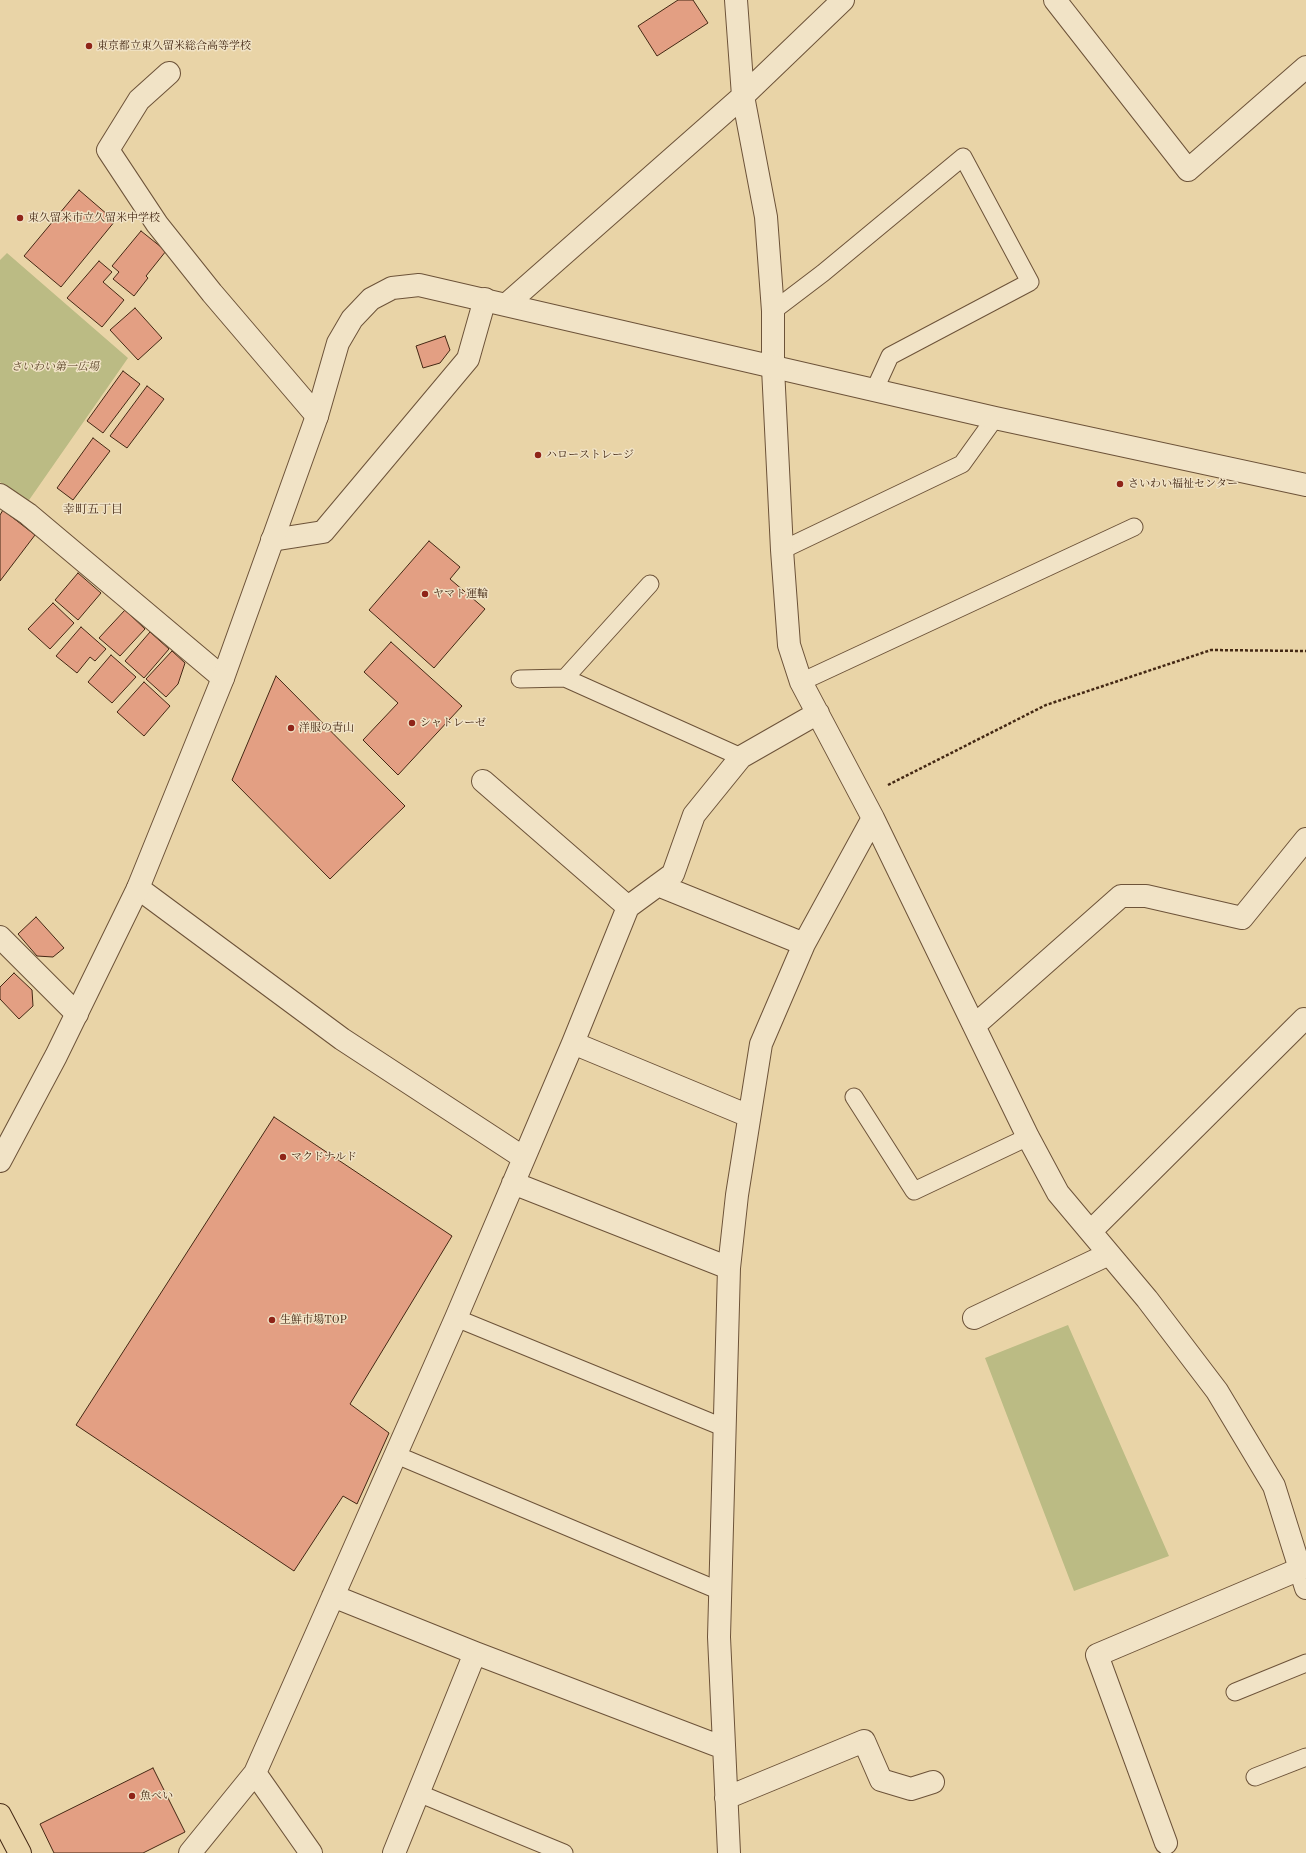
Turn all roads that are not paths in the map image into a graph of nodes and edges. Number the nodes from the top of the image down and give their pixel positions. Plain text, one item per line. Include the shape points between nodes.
1 (736, 0) edge
2 (843, 0) edge
3 (1055, 0) edge
4 (1306, 67) edge
5 (169, 73) dead end
6 (743, 96) junction
7 (485, 299) junction
8 (508, 304) junction
9 (773, 311) junction
10 (773, 368) junction
11 (874, 391) junction
12 (317, 416) junction
13 (995, 418) junction
14 (1305, 484) edge
15 (0, 495) edge
16 (1134, 527) dead end
17 (272, 540) junction
18 (782, 550) junction
19 (650, 584) dead end
20 (224, 678) junction
21 (566, 678) junction
22 (520, 679) dead end
23 (801, 682) junction
24 (818, 713) junction
25 (741, 757) junction
26 (483, 781) dead end
27 (873, 818) junction
28 (1306, 839) edge
29 (658, 885) junction
30 (138, 888) junction
31 (628, 907) junction
32 (0, 937) edge
33 (804, 944) junction
34 (77, 1014) junction
35 (1304, 1019) dead end
36 (975, 1025) junction
37 (573, 1043) junction
38 (854, 1097) dead end
39 (749, 1116) junction
40 (1028, 1137) junction
41 (524, 1158) junction
42 (0, 1161) edge
43 (513, 1183) junction
44 (1091, 1231) junction
45 (1109, 1254) junction
46 (729, 1268) junction
47 (456, 1318) junction
48 (974, 1318) dead end
49 (725, 1428) junction
50 (394, 1454) junction
51 (1303, 1579) edge
52 (720, 1592) junction
53 (333, 1596) junction
54 (475, 1654) junction
55 (1306, 1663) edge
56 (1236, 1692) dead end
57 (724, 1748) junction
58 (1306, 1757) edge
59 (256, 1773) junction
60 (1255, 1776) dead end
61 (933, 1782) dead end
62 (418, 1793) junction
63 (726, 1798) junction
64 (0, 1815) edge
65 (1166, 1843) dead end
66 (20, 1853) edge
67 (190, 1853) edge
68 (311, 1853) edge
69 (394, 1853) edge
70 (564, 1853) edge
71 (729, 1853) edge

1 - 6 street
2 - 6 street
3 - 4 street via 1188,170
5 - 12 street via 139,100 108,150 162,231
6 - 8 street
6 - 9 street via 766,217
7 - 8 street
7 - 12 street via 419,285 392,288 371,299 352,319 338,343
7 - 17 street via 468,359 323,532
8 - 10 street
9 - 10 street
9 - 11 lane via 963,157 1030,282 890,356
10 - 11 street
10 - 18 street
11 - 13 street
12 - 17 street
13 - 14 street
13 - 18 lane via 962,464
15 - 20 street via 28,514
16 - 23 lane
17 - 20 street
18 - 23 street via 789,645
19 - 21 lane
20 - 30 street
21 - 22 lane
21 - 25 lane
23 - 24 street
24 - 25 street
24 - 27 street
25 - 29 street via 694,815 673,874
26 - 31 street
27 - 33 street
27 - 36 street
28 - 36 street via 1242,918 1146,896 1121,896
29 - 31 street
29 - 33 street
30 - 34 street
30 - 41 street via 342,1039
31 - 37 street
32 - 34 street
33 - 39 street via 760,1044
34 - 42 street
35 - 44 street
36 - 40 street
37 - 39 street
37 - 41 street
38 - 40 lane via 914,1191
39 - 46 street
40 - 44 street via 1058,1192
41 - 43 street
43 - 46 street
43 - 47 street
44 - 45 street
45 - 48 street
45 - 51 street via 1147,1299 1216,1391 1274,1486
46 - 49 street
47 - 49 lane
47 - 50 street
49 - 52 street
50 - 52 lane
50 - 53 street
51 - 65 street via 1097,1655
52 - 57 street via 719,1637
53 - 54 street
53 - 59 street
54 - 57 street
54 - 62 street
55 - 56 lane
57 - 63 street
58 - 60 lane
59 - 67 street
59 - 68 street
61 - 63 street via 912,1789 881,1780 864,1740
62 - 69 street
62 - 70 lane
63 - 71 street
64 - 66 main road

